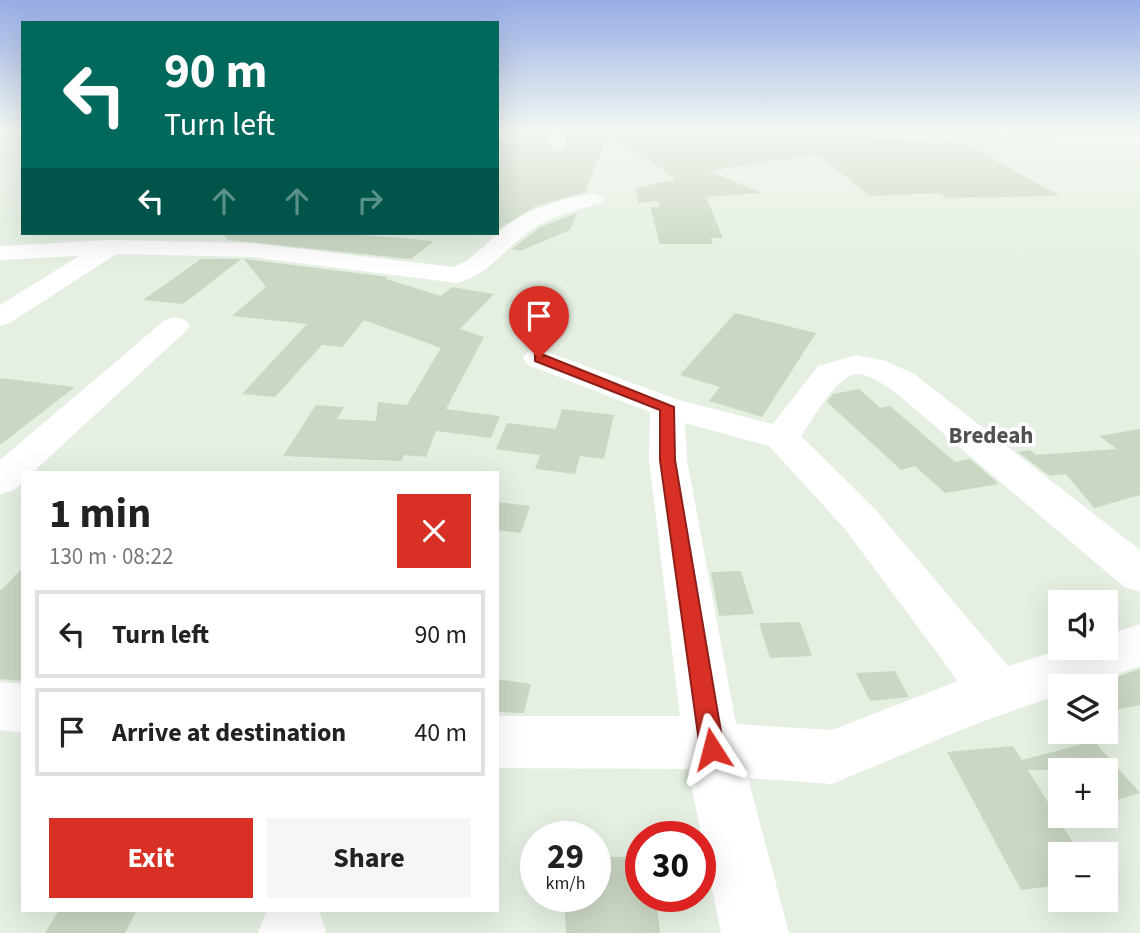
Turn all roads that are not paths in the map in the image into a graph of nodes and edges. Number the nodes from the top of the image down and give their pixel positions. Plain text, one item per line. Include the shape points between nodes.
1 (594, 199) dead end
2 (21, 235) edge
3 (0, 243) edge
4 (110, 247) junction
5 (0, 253) edge
6 (0, 317) edge
7 (175, 326) dead end
8 (539, 358) dead end
9 (667, 407) junction
10 (782, 438) junction
11 (0, 481) edge
12 (1140, 575) edge
13 (1140, 645) edge
14 (998, 693) junction
15 (0, 706) edge
16 (21, 709) edge
17 (499, 742) edge
18 (711, 746) junction
19 (755, 933) edge

1 - 4 street via 571,204 518,228 478,268 457,275 251,250
2 - 3 street
4 - 5 street
4 - 6 street
7 - 11 street
8 - 9 street
9 - 10 street
9 - 18 street via 667,460
10 - 12 street via 829,373 865,363 902,381
10 - 14 street via 860,519
13 - 14 street
14 - 18 street via 832,757
15 - 16 street
17 - 18 street
18 - 19 street

